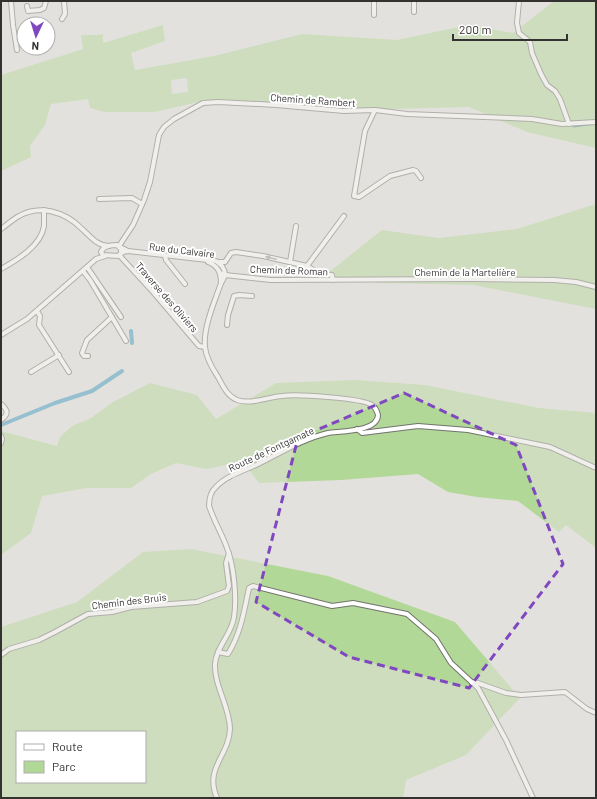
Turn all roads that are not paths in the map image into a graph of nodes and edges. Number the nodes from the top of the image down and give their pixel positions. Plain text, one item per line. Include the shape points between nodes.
1 (10, 1) edge
2 (46, 1) edge
3 (64, 1) edge
4 (374, 1) edge
5 (414, 1) edge
6 (519, 1) edge
7 (26, 6) dead end
8 (414, 12) dead end
9 (374, 16) dead end
10 (62, 20) dead end
11 (16, 45) edge
12 (375, 110) junction
13 (366, 111) junction
14 (370, 118) junction
15 (596, 122) edge
16 (569, 124) junction
17 (421, 178) dead end
18 (98, 199) dead end
19 (142, 204) junction
20 (44, 210) junction
21 (344, 216) dead end
22 (296, 226) dead end
23 (1, 229) edge
24 (99, 244) junction
25 (109, 246) junction
26 (120, 246) junction
27 (101, 251) junction
28 (128, 251) junction
29 (120, 255) junction
30 (105, 256) junction
31 (165, 256) junction
32 (96, 259) junction
33 (203, 260) junction
34 (218, 262) junction
35 (290, 262) junction
36 (307, 266) junction
37 (87, 267) junction
38 (1, 270) edge
39 (83, 271) junction
40 (220, 273) junction
41 (225, 275) junction
42 (333, 279) junction
43 (221, 283) junction
44 (185, 284) dead end
45 (596, 287) edge
46 (252, 296) dead end
47 (37, 311) junction
48 (112, 317) junction
49 (121, 317) dead end
50 (227, 325) dead end
51 (1, 335) edge
52 (126, 342) dead end
53 (205, 347) junction
54 (58, 355) junction
55 (88, 356) dead end
56 (31, 372) dead end
57 (69, 372) dead end
58 (1, 404) edge
59 (1, 420) edge
60 (376, 422) junction
61 (357, 429) junction
62 (382, 431) junction
63 (1, 436) edge
64 (1, 442) edge
65 (596, 468) edge
66 (229, 552) junction
67 (218, 652) junction
68 (1, 655) edge
69 (472, 683) junction
70 (596, 713) edge
71 (218, 798) edge
72 (533, 798) edge

1 - 11 street
2 - 7 street via 44,8 40,10 28,11
3 - 10 street via 65,14
4 - 9 street
5 - 8 street
6 - 16 street via 519,33 530,42 541,74 560,99
12 - 13 street, Chemin de Rambert
12 - 14 street
12 - 16 street, Chemin de Rambert via 407,114 532,119
13 - 14 street
13 - 19 street, Chemin de Rambert via 225,102 203,104 174,119 159,135 150,182
14 - 17 street via 365,131 354,196 359,197 390,176 401,172 413,170
15 - 16 street, Chemin de Rambert
18 - 19 street via 132,198
19 - 26 street, Chemin de Rambert
20 - 23 street via 31,211
20 - 24 street via 72,220
20 - 38 street via 44,227 38,240 18,259
21 - 36 street
22 - 35 street
24 - 25 street
24 - 27 street
25 - 26 street
25 - 27 street
26 - 28 street, Rue du Calvaire
26 - 29 street
27 - 30 street
27 - 32 street
28 - 29 street
28 - 31 street, Rue du Calvaire
29 - 30 street
29 - 53 street, Traverse des Oliviers via 199,346
30 - 32 street
31 - 33 street, Rue du Calvaire
31 - 44 street
32 - 37 street
33 - 34 street, Rue du Calvaire
33 - 40 street, Chemin de Roman via 213,264
35 -> 34 street via 236,252 225,262
34 - 41 street, Rue du Calvaire
35 - 36 street
36 - 42 street via 320,274 332,275
37 - 39 street
37 - 49 street
39 - 47 street
39 - 48 street
40 - 41 street, Chemin de Roman
40 - 43 street
41 - 42 street, Chemin de Roman via 271,280
41 - 43 street
42 - 45 street, Chemin de la Martelière via 554,280
43 - 53 street via 206,328
46 - 50 street via 234,296
47 - 51 street
47 - 54 street via 40,316 39,325
48 - 52 street
48 - 55 street via 87,340 82,354
53 - 60 street via 206,356 228,394 233,398 246,402 290,395 358,401 371,404 375,408 378,418
54 - 56 street
54 - 57 street
58 - 59 street via 7,412
60 - 61 street, Route de Fontgamate via 367,428
60 - 62 street
61 - 62 street via 362,433
61 - 66 street, Route de Fontgamate via 337,431 307,440 216,486 209,499 209,506
62 - 65 street via 418,426 468,430 550,447
63 - 64 street
66 - 67 street, Route de Fontgamate via 235,616 230,632
66 - 68 street, Chemin des Bruis via 226,563 229,586 227,591 197,602 132,607 88,614 50,635 9,649
67 - 69 street via 228,654 235,642 249,588 253,586 332,606 353,603 407,614 436,639 451,663
67 - 71 street, Route de Fontgamate via 216,672 230,730 214,771 214,787
69 - 70 street via 521,695 565,692
69 - 72 street via 478,688 506,740

